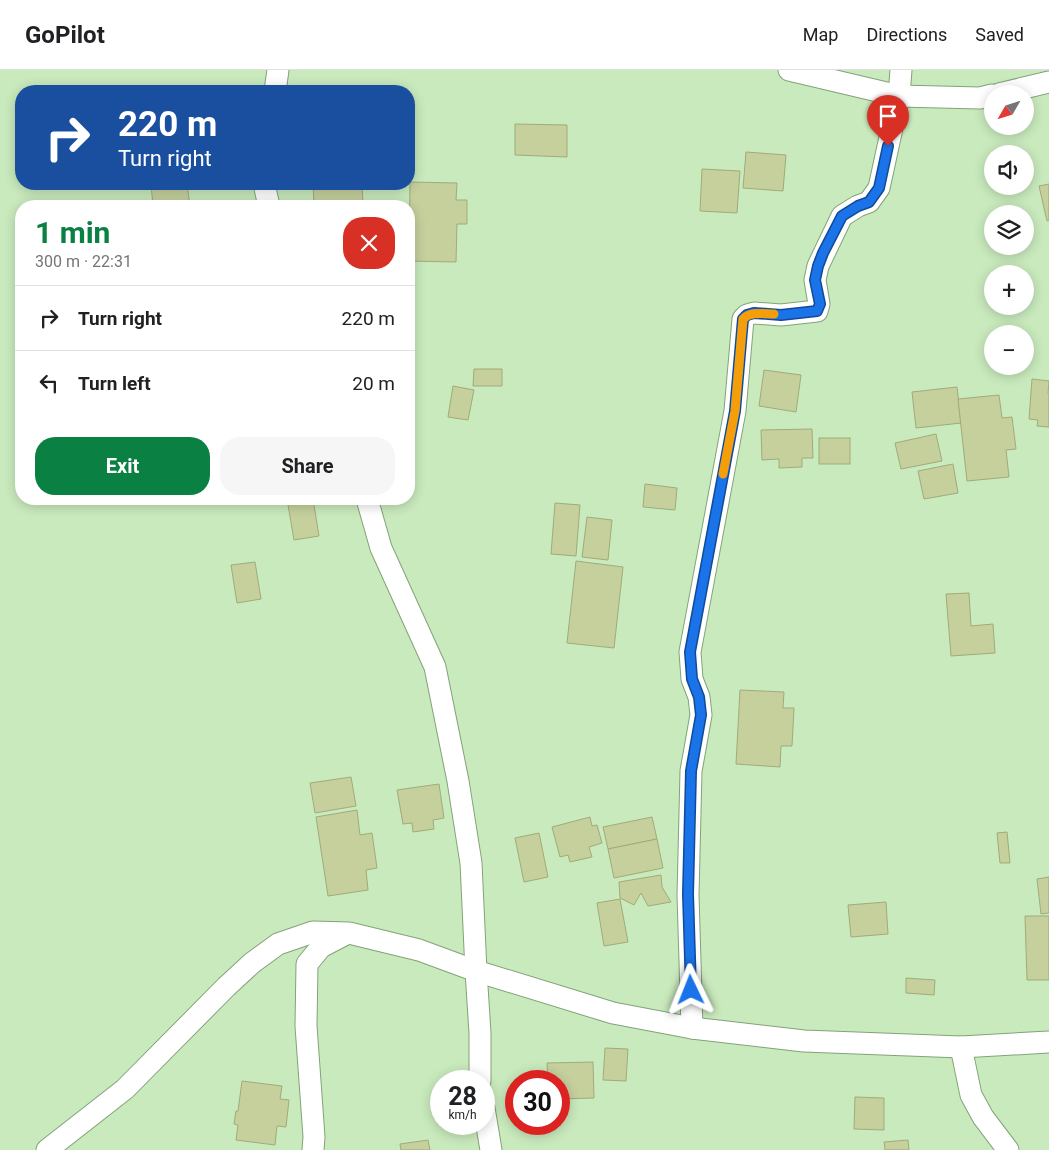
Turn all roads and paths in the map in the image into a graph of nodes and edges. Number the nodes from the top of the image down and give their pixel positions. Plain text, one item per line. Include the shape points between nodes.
1 (278, 70) edge
2 (789, 70) edge
3 (902, 70) edge
4 (1049, 82) edge
5 (275, 85) edge
6 (1034, 86) edge
7 (899, 96) junction
8 (984, 97) edge
9 (369, 505) edge
10 (349, 933) junction
11 (476, 972) junction
12 (692, 1028) junction
13 (1049, 1042) edge
14 (961, 1047) junction
15 (480, 1070) edge
16 (488, 1135) edge
17 (47, 1150) edge
18 (313, 1150) edge
19 (491, 1150) edge
20 (1008, 1150) edge

1 - 5 street
2 - 7 street
3 - 7 street
4 - 6 street
7 - 8 street
7 - 12 street via 879,188 869,202 842,216 818,266 815,280 820,304 817,311 781,315 754,313 743,319 735,411 690,652 692,679 701,715 691,771 688,894
9 - 11 street via 381,548 435,667 471,863
10 - 11 street via 419,950
10 - 17 street via 313,932 278,944 226,987 125,1089
10 - 18 street via 321,947 307,964 306,1026
11 - 12 street via 613,1013
11 - 15 street
12 - 14 street via 804,1041
13 - 14 street
14 - 20 street via 971,1095
16 - 19 street

